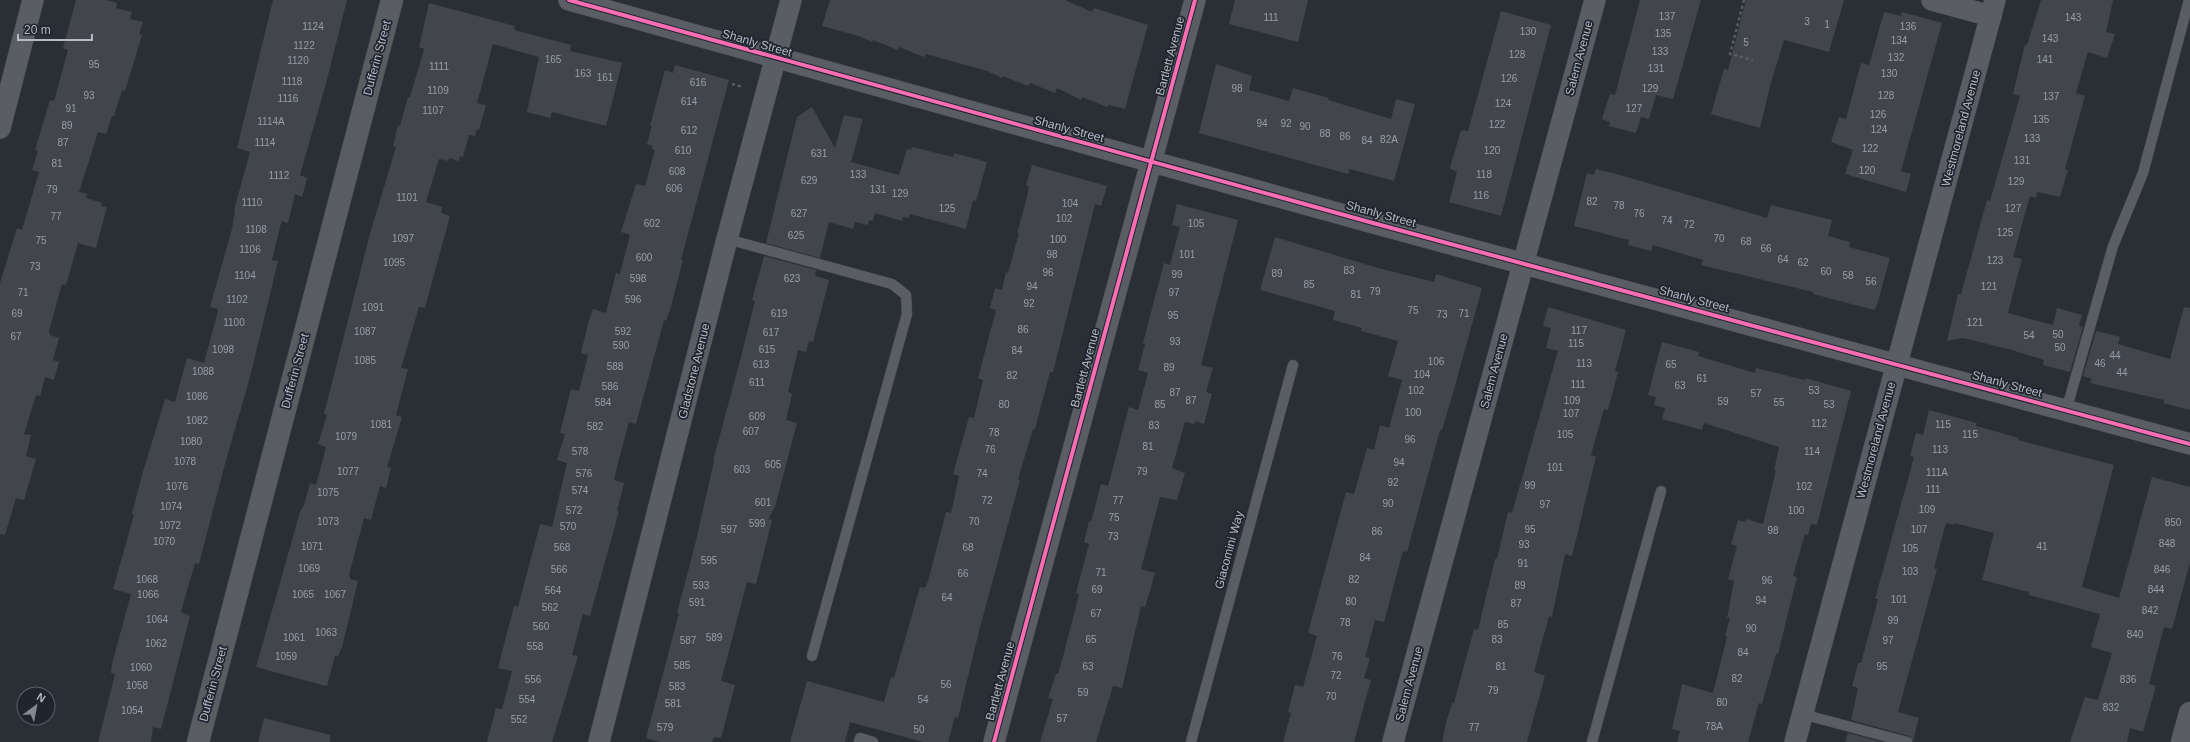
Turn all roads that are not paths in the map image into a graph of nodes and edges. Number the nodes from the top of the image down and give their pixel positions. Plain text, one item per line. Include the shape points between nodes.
1 (33, 0) edge
2 (392, 0) edge
3 (568, 0) edge
4 (791, 0) edge
5 (1195, 0) edge
6 (1595, 0) edge
7 (1932, 0) edge
8 (2189, 0) edge
9 (1993, 8) edge
10 (776, 59) junction
11 (0, 128) edge
12 (1150, 161) junction
13 (727, 239) junction
14 (1524, 263) junction
15 (1293, 365) dead end
16 (1896, 365) junction
17 (2066, 411) junction
18 (2190, 444) edge
19 (1661, 491) dead end
20 (812, 656) dead end
21 (2190, 713) edge
22 (1802, 714) junction
23 (198, 742) edge
24 (599, 742) edge
25 (859, 742) edge
26 (873, 742) edge
27 (994, 742) edge
28 (1191, 742) edge
29 (1393, 742) edge
30 (1592, 742) edge
31 (1795, 742) edge
32 (1908, 742) edge
33 (2182, 742) edge

1 - 11 street
2 - 23 main road, Dufferin Street
3 - 10 street, Shanly Street
4 - 10 street, Gladstone Avenue
5 - 12 street, Bartlett Avenue
6 - 14 street, Salem Avenue
7 - 9 street
8 - 17 lane via 2143,173 2112,246
9 - 16 street, Westmoreland Avenue
10 - 12 street, Shanly Street
10 - 13 street, Gladstone Avenue
12 - 14 street, Shanly Street
12 - 27 street, Bartlett Avenue
13 - 20 lane via 892,284 906,295 907,314
13 - 24 street, Gladstone Avenue
14 - 16 street, Shanly Street
14 - 29 street, Salem Avenue
15 - 28 lane, Giacomini Way
16 - 17 street, Shanly Street
16 - 22 street, Westmoreland Avenue
17 - 18 street, Shanly Street
19 - 30 lane
21 - 33 main road
22 - 31 street, Westmoreland Avenue
22 - 32 lane
25 - 26 lane via 860,738

